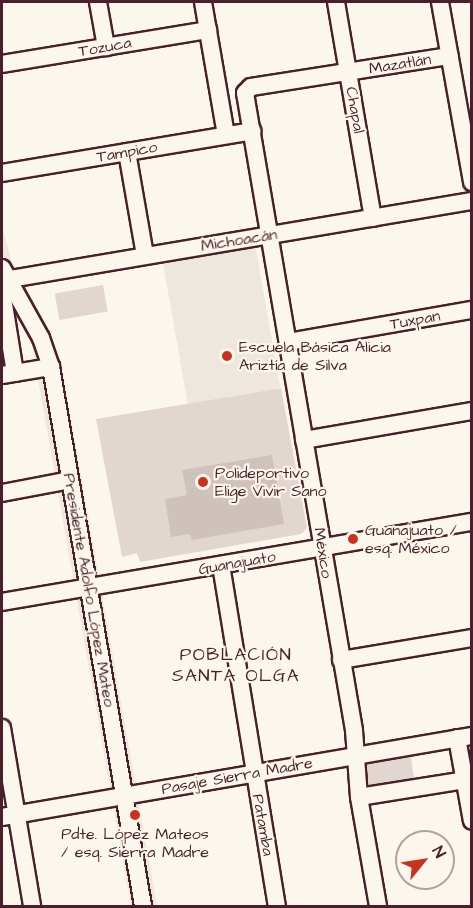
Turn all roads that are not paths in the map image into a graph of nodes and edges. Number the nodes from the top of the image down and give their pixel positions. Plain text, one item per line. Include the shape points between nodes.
1 (98, 2) edge
2 (203, 2) edge
3 (336, 2) edge
4 (440, 2) edge
5 (208, 30) junction
6 (106, 47) junction
7 (450, 56) junction
8 (2, 64) edge
9 (348, 72) junction
10 (245, 93) joint
11 (464, 94) edge
12 (252, 131) junction
13 (226, 135) junction
14 (127, 152) junction
15 (2, 173) edge
16 (471, 182) edge
17 (471, 201) edge
18 (373, 218) junction
19 (270, 236) junction
20 (145, 255) junction
21 (5, 275) edge
22 (471, 310) edge
23 (288, 342) junction
24 (51, 366) junction
25 (8, 374) edge
26 (471, 411) edge
27 (304, 440) junction
28 (70, 480) junction
29 (2, 493) edge
30 (471, 522) edge
31 (323, 548) junction
32 (221, 565) junction
33 (89, 588) junction
34 (2, 602) edge
35 (471, 638) edge
36 (341, 660) junction
37 (2, 728) edge
38 (464, 737) edge
39 (355, 756) junction
40 (255, 773) junction
41 (465, 780) junction
42 (124, 796) junction
43 (359, 797) junction
44 (9, 816) edge
45 (471, 821) edge
46 (32, 906) edge
47 (144, 906) edge
48 (277, 906) edge
49 (378, 906) edge

1 - 6 street
2 - 5 street
3 - 9 street, Chapal
4 - 7 street
5 - 6 street, Tozuca
5 - 13 street
6 - 8 street, Tozuca
7 - 9 street, Mazatlán
7 - 11 street
9 - 10 street, Mazatlán via 251,87
9 - 18 street, Chapal
10 - 12 street, México
11 - 16 street
12 - 13 street, Tampico
12 - 19 street, México
13 - 14 street, Tampico
14 - 15 street, Tampico
14 - 20 street
17 - 18 street, Michoacán
18 - 19 street, Michoacán
19 - 20 street, Michoacán
19 - 23 street, México
20 - 21 street, Michoacán
21 - 24 street, Presidente Adolfo López Mateo
21 - 25 street
22 - 23 street, Tuxpan
23 - 27 street, México
24 - 25 street
24 - 28 street, Presidente Adolfo López Mateo
26 - 27 street
27 - 31 street, México
28 - 29 street
28 - 33 street, Presidente Adolfo López Mateo
30 - 31 street, Guanajuato
31 - 32 street, Guanajuato
31 - 36 street, México
32 - 33 street, Guanajuato
32 - 40 street, Patamba
33 - 34 street, Guanajuato
33 - 42 street, Presidente Adolfo López Mateo
35 - 36 street
36 - 39 street, México
37 - 44 street
38 - 39 street, Pasaje Sierra Madre
38 - 41 street
39 - 40 street, Pasaje Sierra Madre
39 - 43 street, México
40 - 42 street, Pasaje Sierra Madre
40 - 48 street, Patamba
41 - 43 street
41 - 45 street
42 - 44 street, Pasaje Sierra Madre
42 - 47 street, Presidente Adolfo López Mateo
43 - 49 street, México
44 - 46 street

